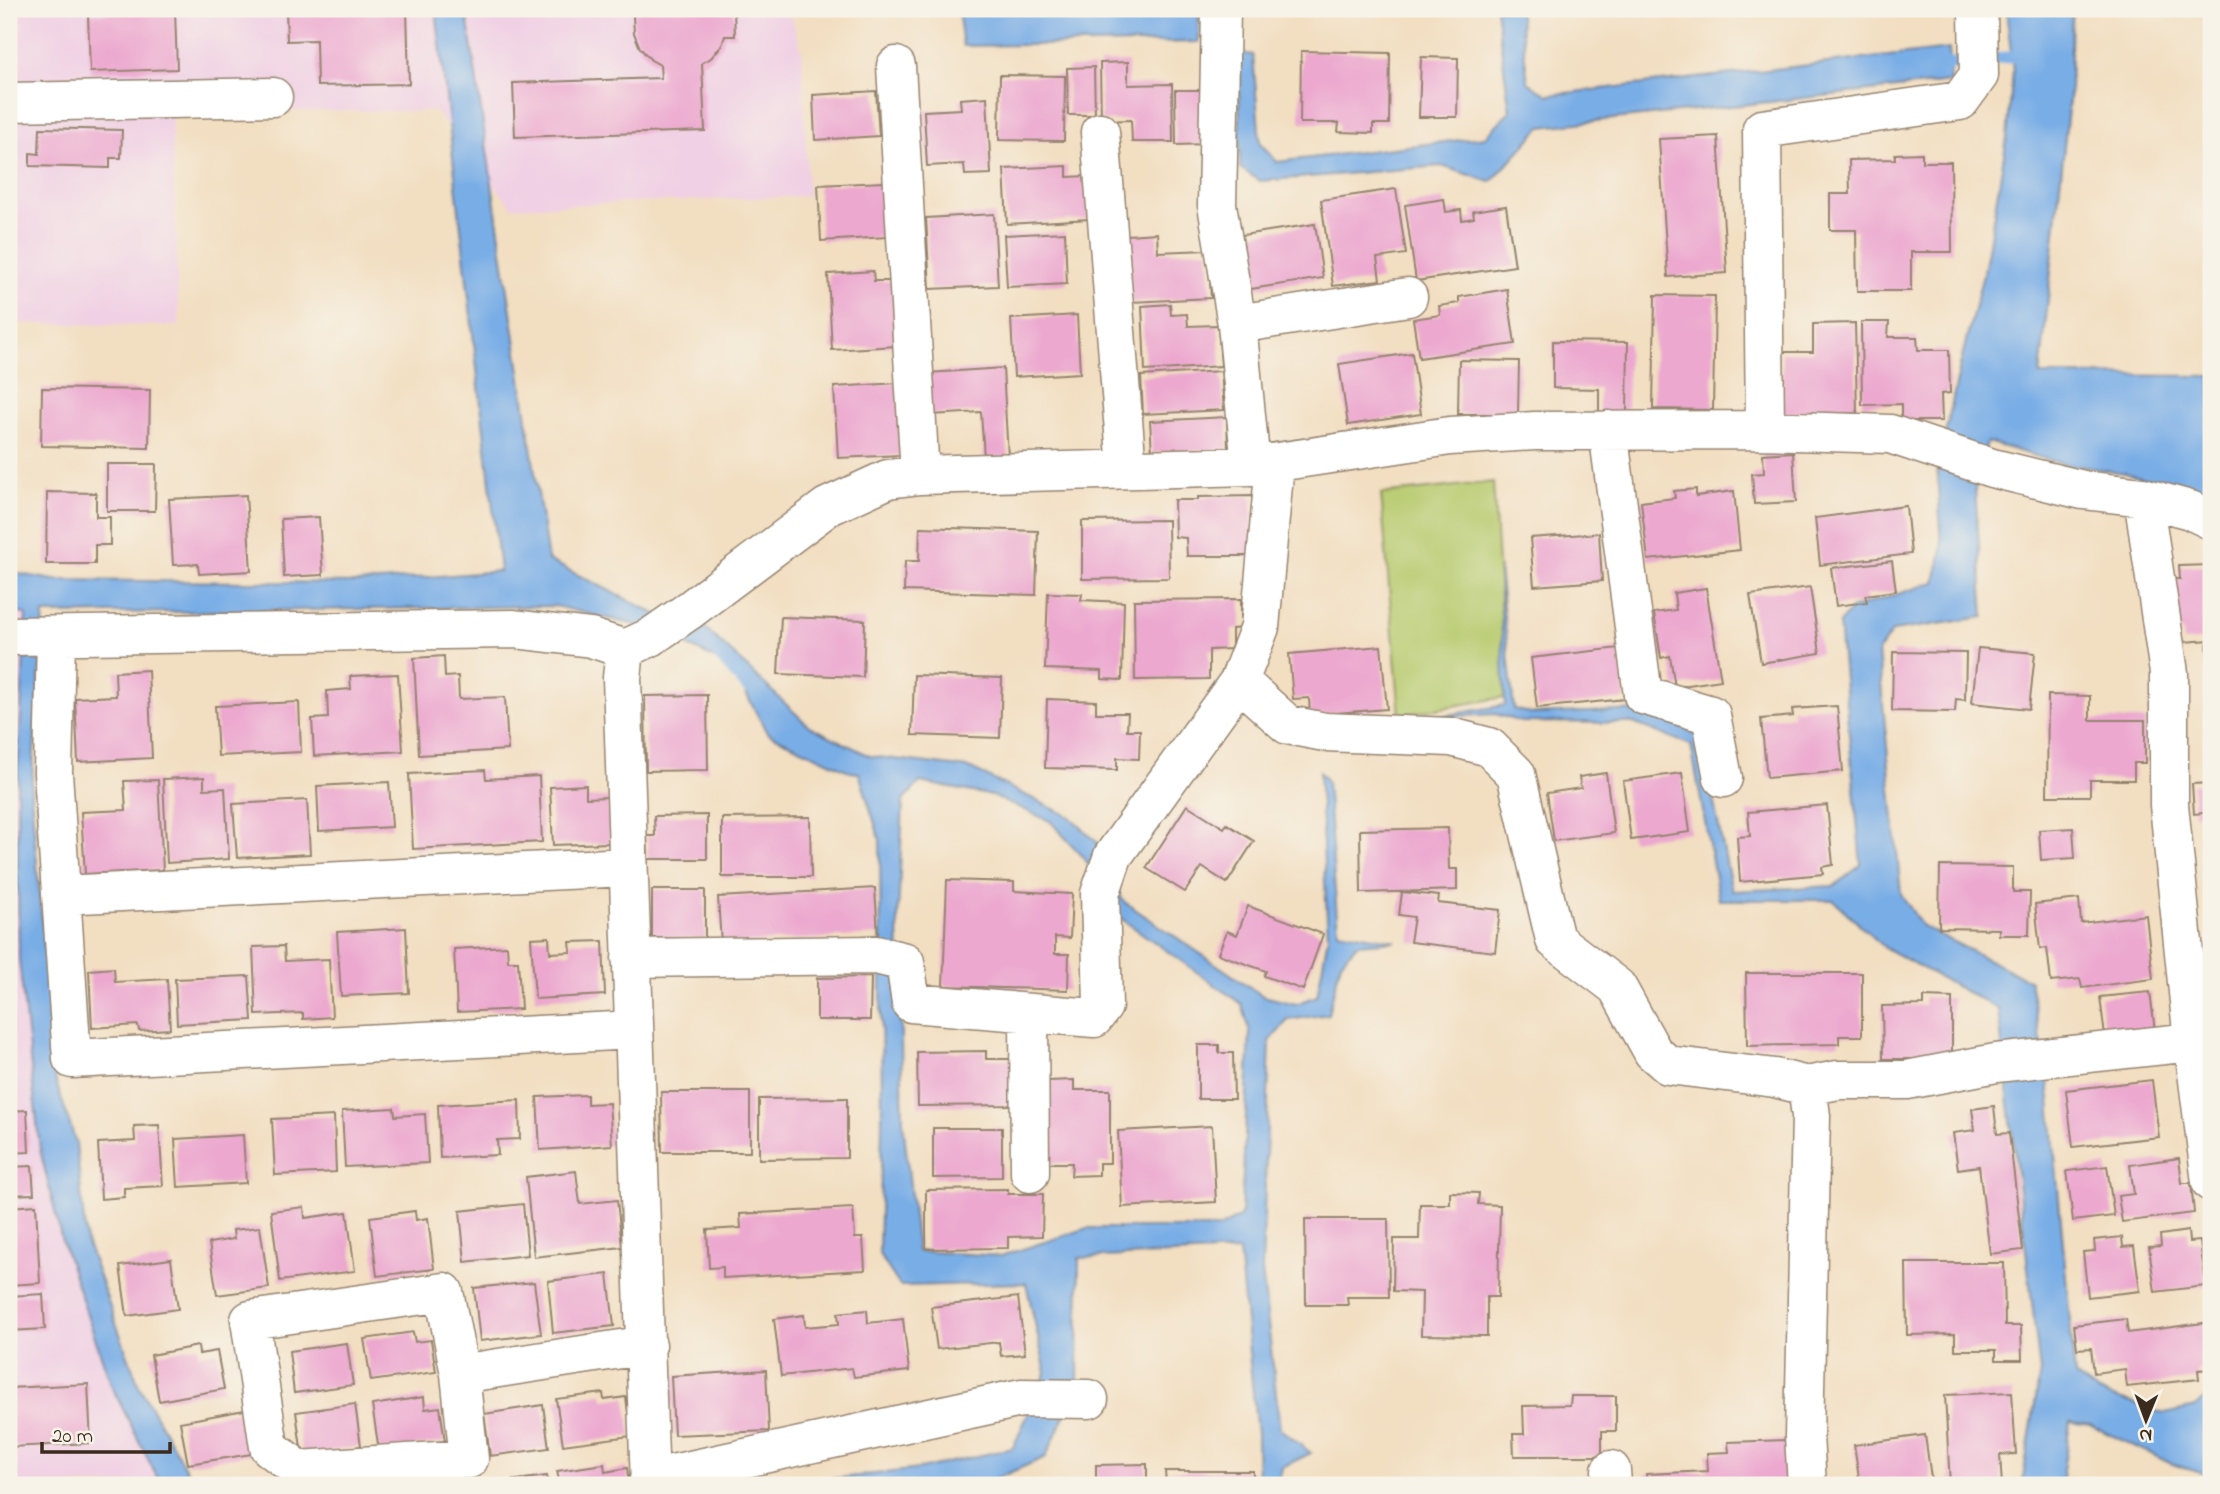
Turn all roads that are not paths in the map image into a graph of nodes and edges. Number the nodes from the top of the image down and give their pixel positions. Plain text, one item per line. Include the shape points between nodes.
1 (1221, 9) edge
2 (1978, 9) edge
3 (896, 66) dead end
4 (273, 97) dead end
5 (9, 102) edge
6 (1100, 132) dead end
7 (1408, 297) dead end
8 (1237, 324) junction
9 (1608, 430) junction
10 (1765, 430) junction
11 (1263, 464) junction
12 (1127, 469) junction
13 (920, 475) junction
14 (2143, 497) junction
15 (2211, 520) edge
16 (28, 637) edge
17 (638, 643) junction
18 (1239, 681) junction
19 (1723, 778) dead end
20 (627, 867) junction
21 (61, 895) junction
22 (631, 958) junction
23 (1028, 1013) junction
24 (634, 1030) junction
25 (2202, 1040) edge
26 (1807, 1086) junction
27 (1030, 1173) dead end
28 (2211, 1182) edge
29 (647, 1345) junction
30 (460, 1374) junction
31 (1090, 1399) dead end
32 (650, 1482) edge
33 (1807, 1485) edge

1 - 8 street via 1217,205
2 - 10 street via 1979,62 1960,101 1762,129
3 - 13 street
4 - 5 street
6 - 12 street
7 - 8 street
8 - 11 street
9 - 10 street
9 - 11 street via 1450,436
9 - 19 street via 1643,695 1711,715
10 - 14 street via 1890,434 1992,468 2084,490
11 - 12 street
11 - 18 street via 1260,627
12 - 13 street
13 - 17 street via 888,479 827,507
14 - 15 street
14 - 25 street via 2169,673 2169,805
16 - 17 street via 514,629
16 - 21 street via 53,773
17 - 20 street via 622,678
18 - 23 street via 1113,856 1100,894 1103,1006 1094,1018
18 - 26 street via 1288,725 1325,732 1451,737 1489,747 1516,774 1555,940 1618,988 1653,1052 1668,1065
20 - 21 street
20 - 22 street
21 - 24 street via 72,1059
22 - 23 street via 891,959 911,1003
22 - 24 street
23 - 27 street
24 - 29 street
25 - 26 street via 1996,1063 1908,1080 1838,1080
25 - 28 street
26 - 33 street via 1811,1116 1804,1436
29 - 30 street
29 - 32 street
30 - 30 street via 444,1292 250,1320 269,1447 299,1471 469,1459
31 - 32 street via 1021,1398

